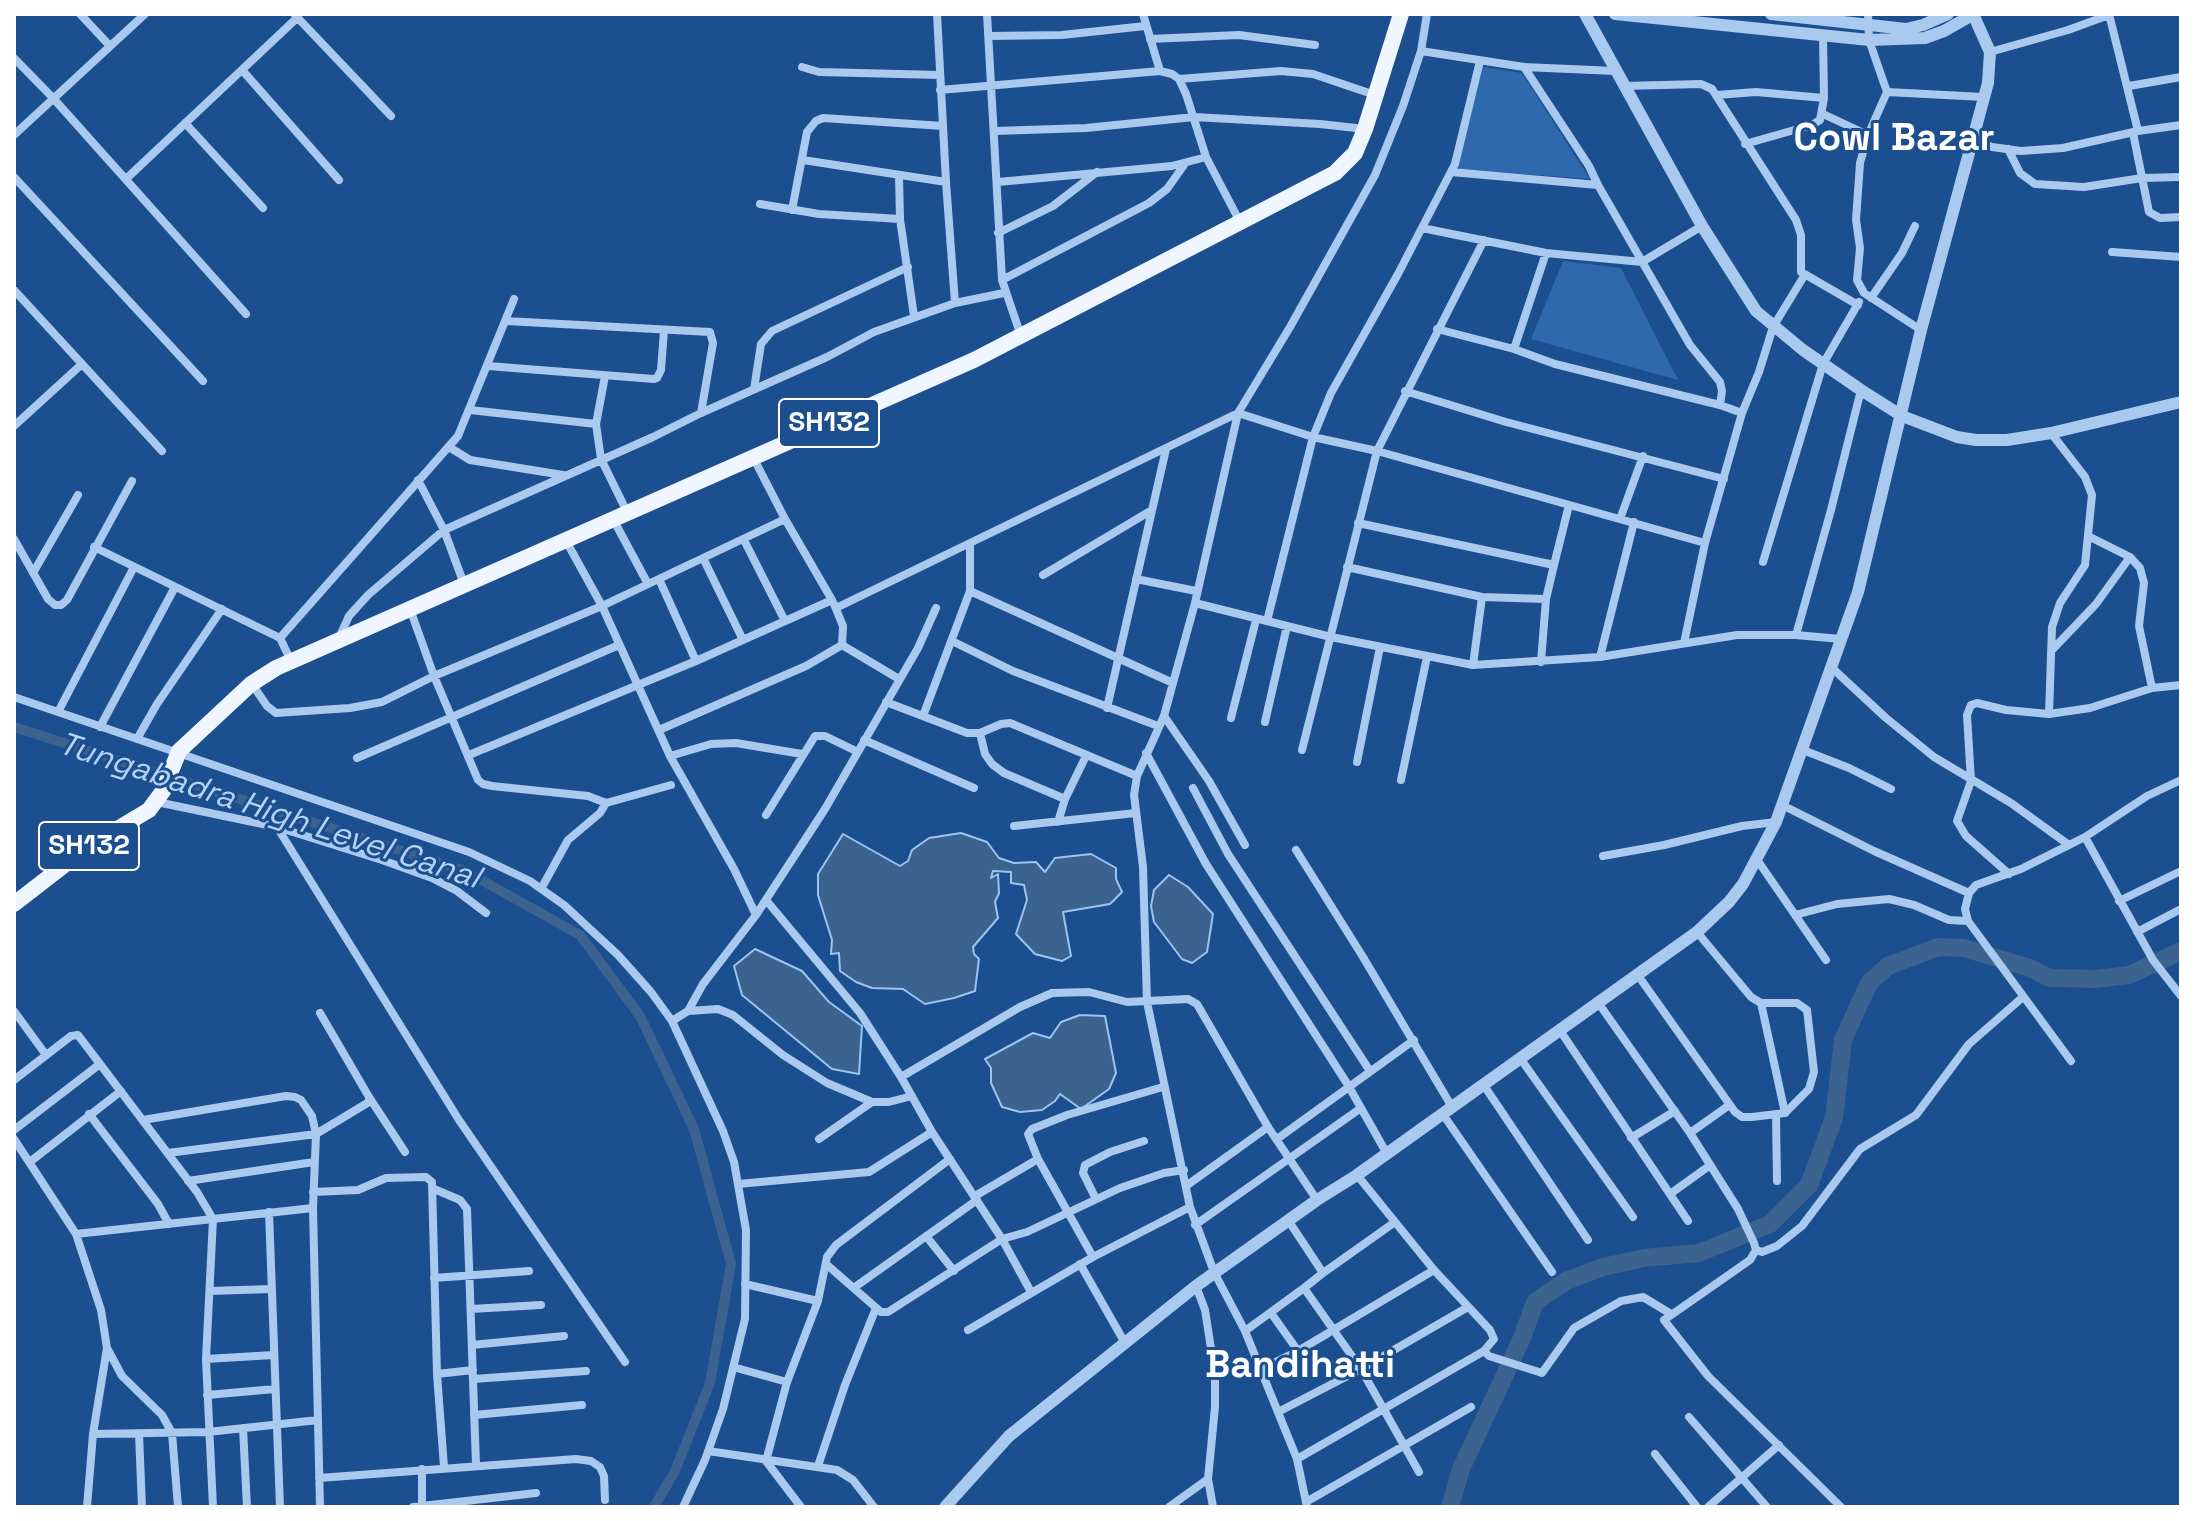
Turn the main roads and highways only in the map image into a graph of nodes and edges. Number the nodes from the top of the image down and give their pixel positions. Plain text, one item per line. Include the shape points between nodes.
1 (1401, 14) edge
2 (14, 904) edge

1 - 2 main road, SH132 via 1365,129 1355,153 1335,173 974,360 291,661 251,684 178,755 160,796 142,815 89,846

